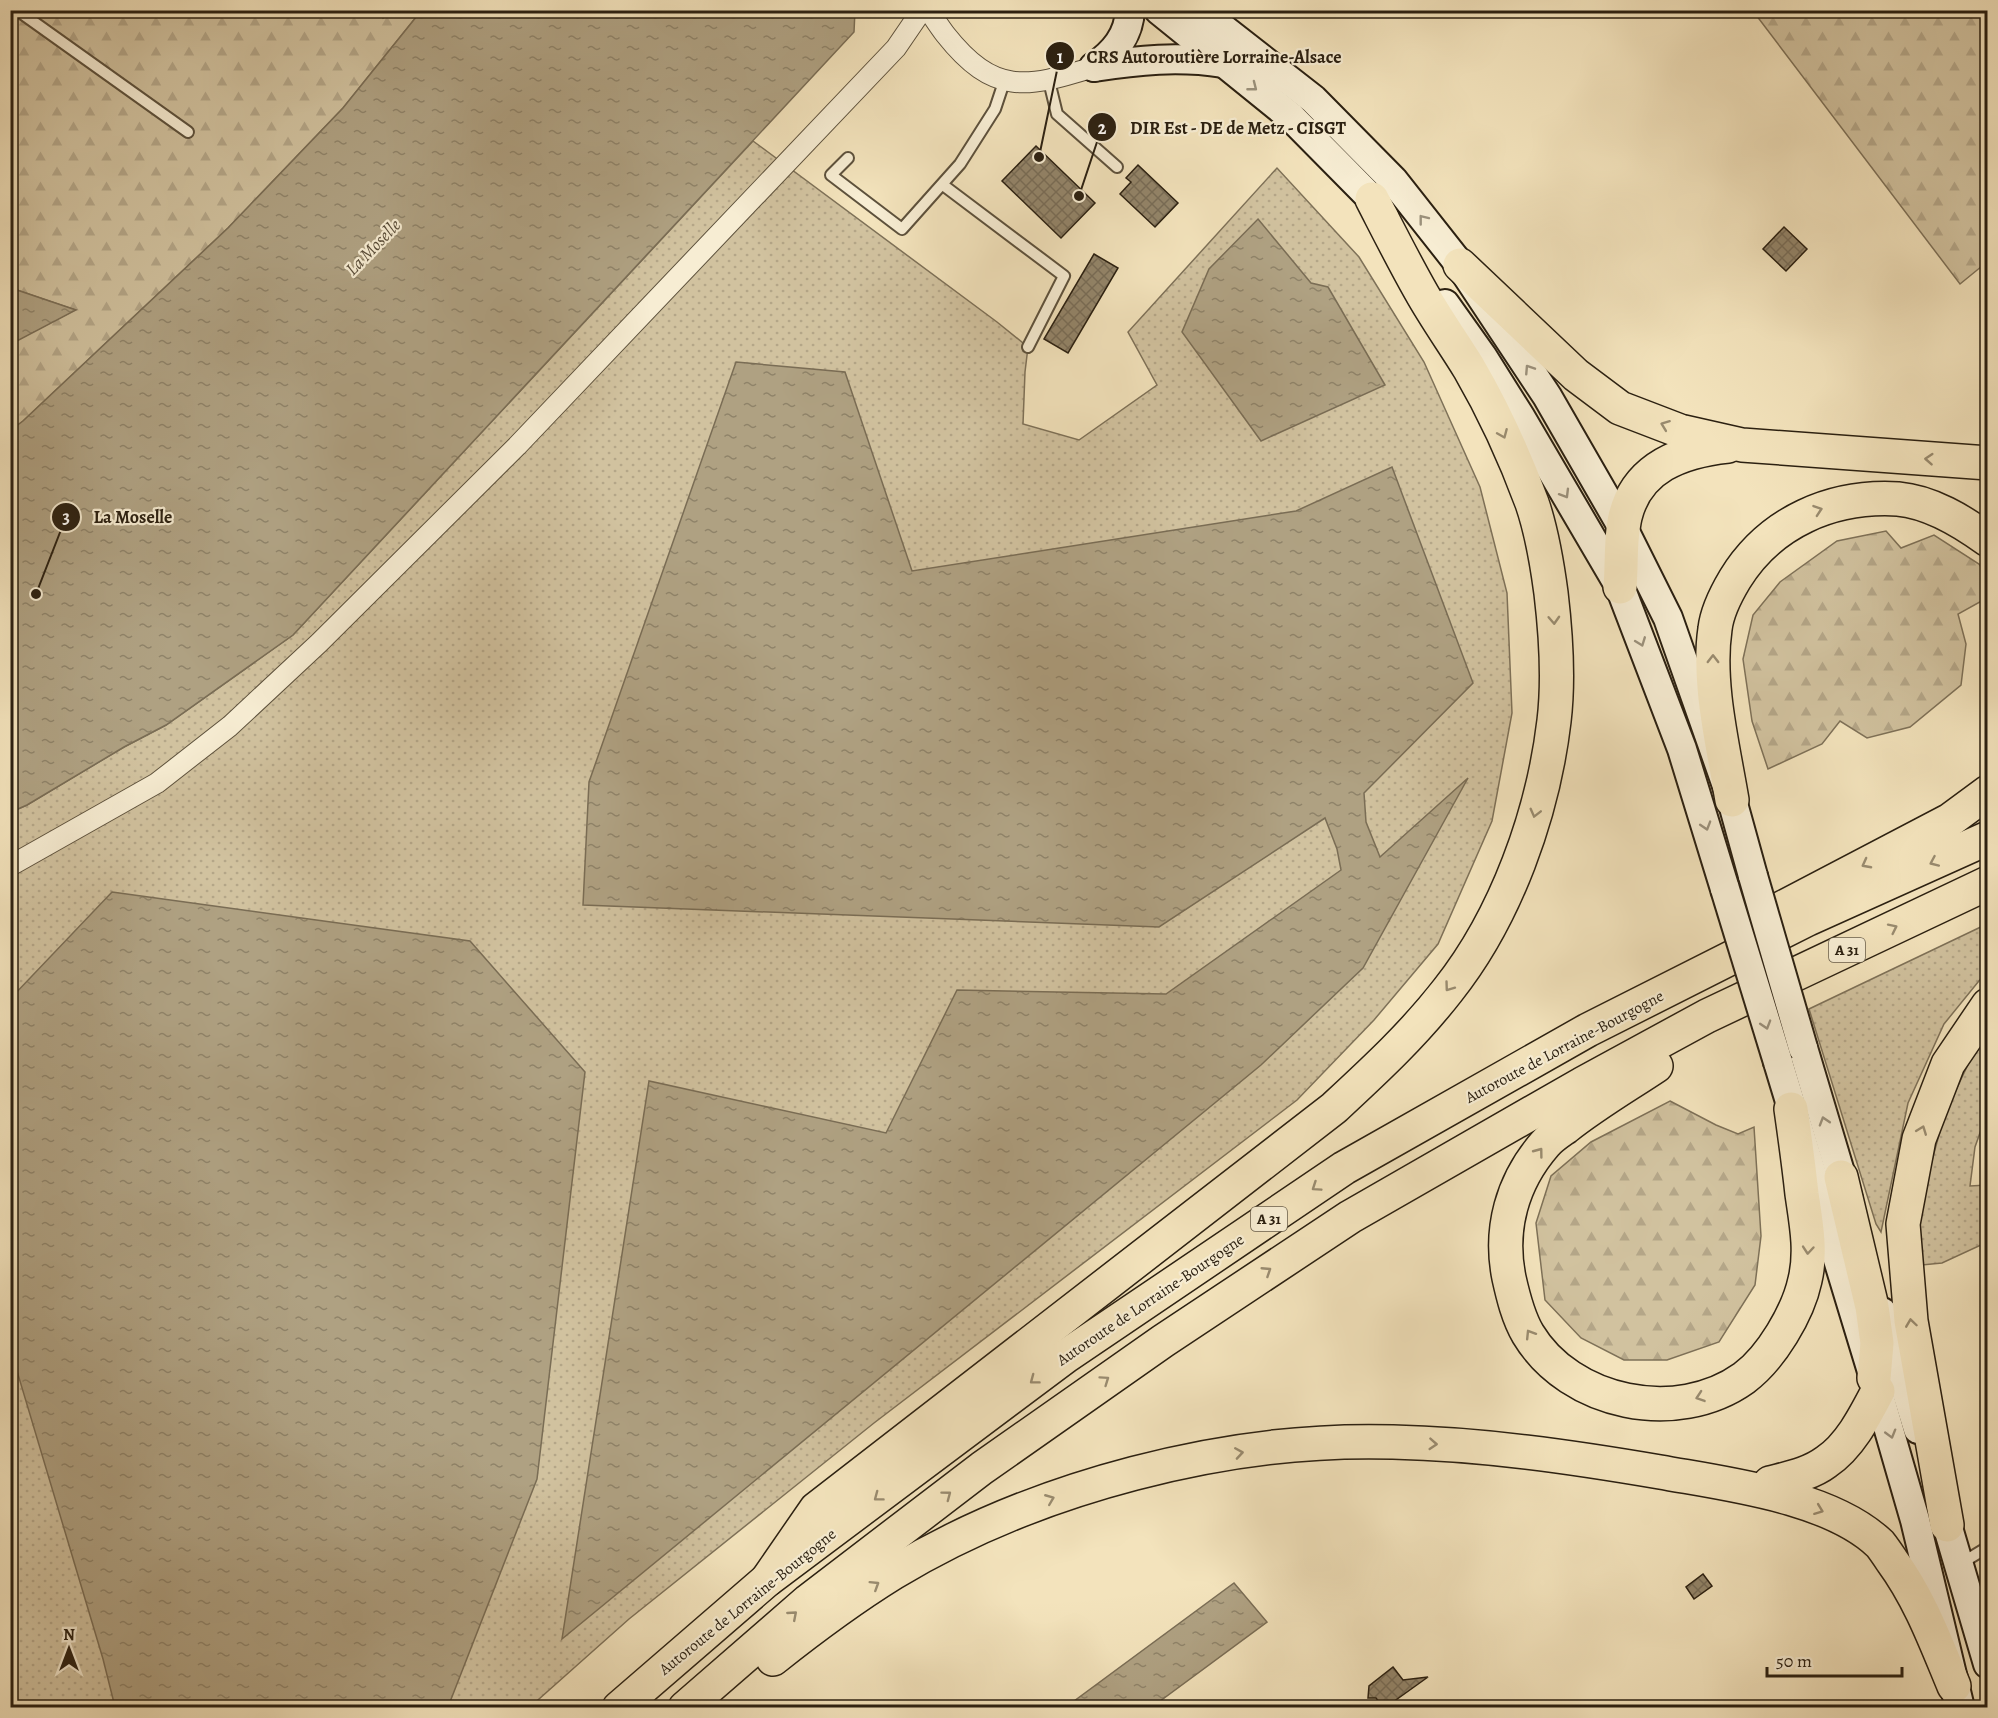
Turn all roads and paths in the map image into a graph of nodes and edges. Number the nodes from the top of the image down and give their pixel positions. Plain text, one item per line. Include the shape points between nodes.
1 (17, 10) edge
2 (922, 10) edge
3 (928, 10) edge
4 (1130, 10) edge
5 (1159, 10) edge
6 (1199, 10) edge
7 (1232, 10) edge
8 (1223, 63) junction
9 (1094, 68) junction
10 (1004, 81) junction
11 (1049, 81) junction
12 (1313, 99) junction
13 (188, 132) dead end
14 (848, 158) dead end
15 (1117, 167) dead end
16 (943, 185) junction
17 (1372, 199) junction
18 (1460, 265) junction
19 (1028, 347) dead end
20 (1742, 445) junction
21 (1988, 463) edge
22 (1623, 528) junction
23 (1988, 540) edge
24 (1620, 587) junction
25 (1988, 792) edge
26 (1732, 800) junction
27 (1988, 838) edge
28 (10, 866) edge
29 (1988, 883) edge
30 (1988, 1005) edge
31 (1707, 1016) junction
32 (1791, 1109) junction
33 (1344, 1168) junction
34 (1841, 1177) junction
35 (1876, 1384) junction
36 (1770, 1483) dead end
37 (1947, 1525) junction
38 (1988, 1547) edge
39 (1960, 1564) junction
40 (767, 1580) junction
41 (1988, 1664) edge
42 (1957, 1697) edge
43 (619, 1707) edge
44 (685, 1707) edge
45 (710, 1707) edge

1 - 13 lane
2 - 28 street via 896,48 700,255 517,446 319,643 230,726 157,783
3 - 10 street via 961,52
4 - 9 main road via 1120,44
5 - 8 main road
6 - 12 main road
7 - 12 main road
8 - 9 main road via 1176,58
8 -> 17 main road via 1291,117
9 - 11 street
10 - 11 street
10 - 16 lane via 995,109
11 - 15 lane via 1057,114
18 -> 12 main road via 1393,180
14 - 16 lane via 831,175 902,229
16 - 19 lane via 1064,276
17 -> 24 main road via 1482,356
17 -> 40 highway via 1498,422 1533,505 1547,564 1554,613 1554,720 1530,831 1512,878 1482,940 1449,989 1402,1045 1334,1108 816,1509
20 -> 18 highway via 1680,431 1620,408 1576,375
22 -> 18 main road via 1547,396
21 -> 20 highway
20 - 22 highway via 1704,448 1653,470 1637,488
22 - 24 highway
22 - 26 main road via 1668,618
26 -> 23 highway via 1715,694 1715,627 1725,596 1763,543 1816,510 1857,500 1900,499 1962,521
24 -> 32 main road, bridge via 1682,749
25 -> 33 highway via 1950,820 1530,1042
34 -> 26 main road, bridge
27 -> 33 highway, Autoroute de Lorraine-Bourgogne / A 31 via 1808,919 1588,1030
31 -> 29 highway, A 31
37 -> 30 highway via 1911,1320 1903,1224 1919,1139 1948,1064
32 -> 31 highway via 1809,1240 1805,1279 1793,1316 1772,1349 1744,1378 1693,1400 1631,1402 1601,1394 1574,1380 1548,1359 1528,1333 1514,1298 1505,1258 1506,1226 1514,1194 1547,1142 1588,1109 1684,1047
44 -> 31 highway, A 31 via 808,1601 899,1531 1163,1341 1350,1217
32 - 35 main road
33 -> 40 highway, Autoroute de Lorraine-Bourgogne / A 31 via 1066,1356
34 - 35 highway via 1872,1307 1877,1343
34 - 37 main road
35 - 36 highway via 1851,1437 1827,1462
35 -> 42 main road via 1915,1520
37 - 39 main road
38 - 39 lane
39 - 41 main road
40 - 43 highway, Autoroute de Lorraine-Bourgogne / A 31
45 -> 42 highway via 877,1584 938,1549 1068,1492 1177,1462 1272,1448 1382,1442 1483,1448 1628,1467 1743,1487 1845,1519 1880,1545 1906,1580 1926,1618

